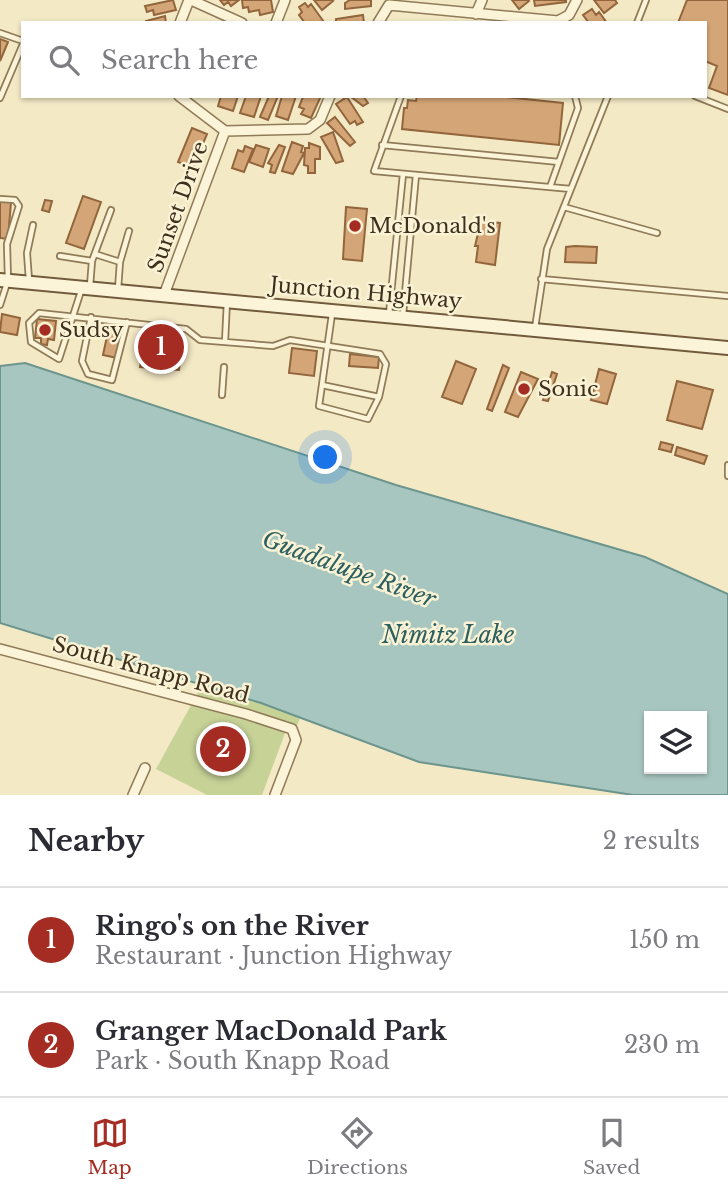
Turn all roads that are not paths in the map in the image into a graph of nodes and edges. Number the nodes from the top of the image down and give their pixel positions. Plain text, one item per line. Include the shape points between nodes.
1 (190, 0) edge
2 (285, 0) edge
3 (388, 0) edge
4 (482, 0) edge
5 (577, 0) edge
6 (646, 0) edge
7 (383, 13) junction
8 (477, 14) junction
9 (181, 21) edge
10 (237, 21) edge
11 (277, 21) edge
12 (379, 21) edge
13 (637, 21) edge
14 (0, 33) edge
15 (21, 42) edge
16 (21, 48) edge
17 (0, 98) edge
18 (182, 98) edge
19 (329, 98) edge
20 (400, 98) edge
21 (576, 98) edge
22 (607, 98) edge
23 (700, 98) edge
24 (728, 109) edge
25 (225, 131) junction
26 (382, 145) junction
27 (559, 162) junction
28 (403, 174) junction
29 (416, 175) junction
30 (550, 187) junction
31 (571, 189) junction
32 (0, 199) edge
33 (564, 207) junction
34 (111, 210) dead end
35 (33, 225) dead end
36 (129, 231) dead end
37 (657, 233) dead end
38 (0, 243) edge
39 (7, 244) junction
40 (94, 254) junction
41 (60, 256) dead end
42 (92, 261) junction
43 (120, 262) junction
44 (541, 279) junction
45 (4, 280) edge
46 (29, 282) junction
47 (86, 288) junction
48 (117, 290) junction
49 (164, 295) junction
50 (728, 296) edge
51 (228, 300) junction
52 (0, 305) edge
53 (333, 309) junction
54 (389, 314) junction
55 (75, 315) junction
56 (403, 316) junction
57 (91, 317) junction
58 (127, 322) junction
59 (535, 328) junction
60 (225, 342) junction
61 (328, 346) junction
62 (728, 348) edge
63 (224, 367) dead end
64 (322, 385) junction
65 (222, 395) dead end
66 (379, 397) junction
67 (728, 465) edge
68 (728, 476) edge
69 (0, 649) edge
70 (145, 768) dead end
71 (133, 795) edge
72 (275, 795) edge

1 - 9 street
1 - 10 street
2 - 11 street
3 - 7 street
4 - 8 street
5 - 8 street via 569,15 558,21
6 - 13 lane
7 - 8 street via 389,5
7 - 12 street
14 - 15 lane
16 - 17 lane
18 - 25 street
19 - 25 street via 320,120 308,129
20 - 26 lane
21 - 27 lane via 578,107
22 - 31 lane
23 - 24 lane
25 - 49 street, Sunset Drive
26 - 27 lane
26 - 28 lane via 374,171
27 - 30 lane
28 - 29 lane
28 - 54 lane
29 - 30 lane
29 - 56 lane
30 - 31 lane
31 - 33 lane
32 - 39 lane via 15,200 19,206
33 - 37 lane
33 - 44 lane
34 - 40 lane
35 - 46 lane via 27,253
36 - 43 lane
38 - 39 lane
39 - 45 lane
40 - 42 lane
40 - 43 lane
41 - 42 lane
42 - 47 lane
43 - 48 lane
44 - 50 lane
44 - 59 lane
45 - 46 main road, Junction Highway
45 - 52 lane
46 - 47 main road, Junction Highway
47 - 48 main road, Junction Highway
47 - 55 lane
48 - 49 main road, Junction Highway
49 - 51 main road, Junction Highway
51 - 53 main road, Junction Highway
51 - 60 lane
53 - 54 main road, Junction Highway
53 - 61 lane
54 - 56 main road, Junction Highway
55 - 55 lane via 59,359 31,342 29,323 38,313
55 - 57 lane
56 - 59 main road, Junction Highway
57 - 58 lane
57 - 58 lane via 82,360 88,374 112,380
58 - 60 lane via 186,329 200,340
59 - 62 main road, Junction Highway
60 - 61 lane via 273,346 290,340
61 - 64 lane
61 - 66 lane via 380,354 386,364
63 - 65 lane
64 - 66 lane
64 - 66 lane via 319,406 368,419
67 - 68 lane
69 - 72 street, South Knapp Road via 292,729 296,740
70 - 71 street

